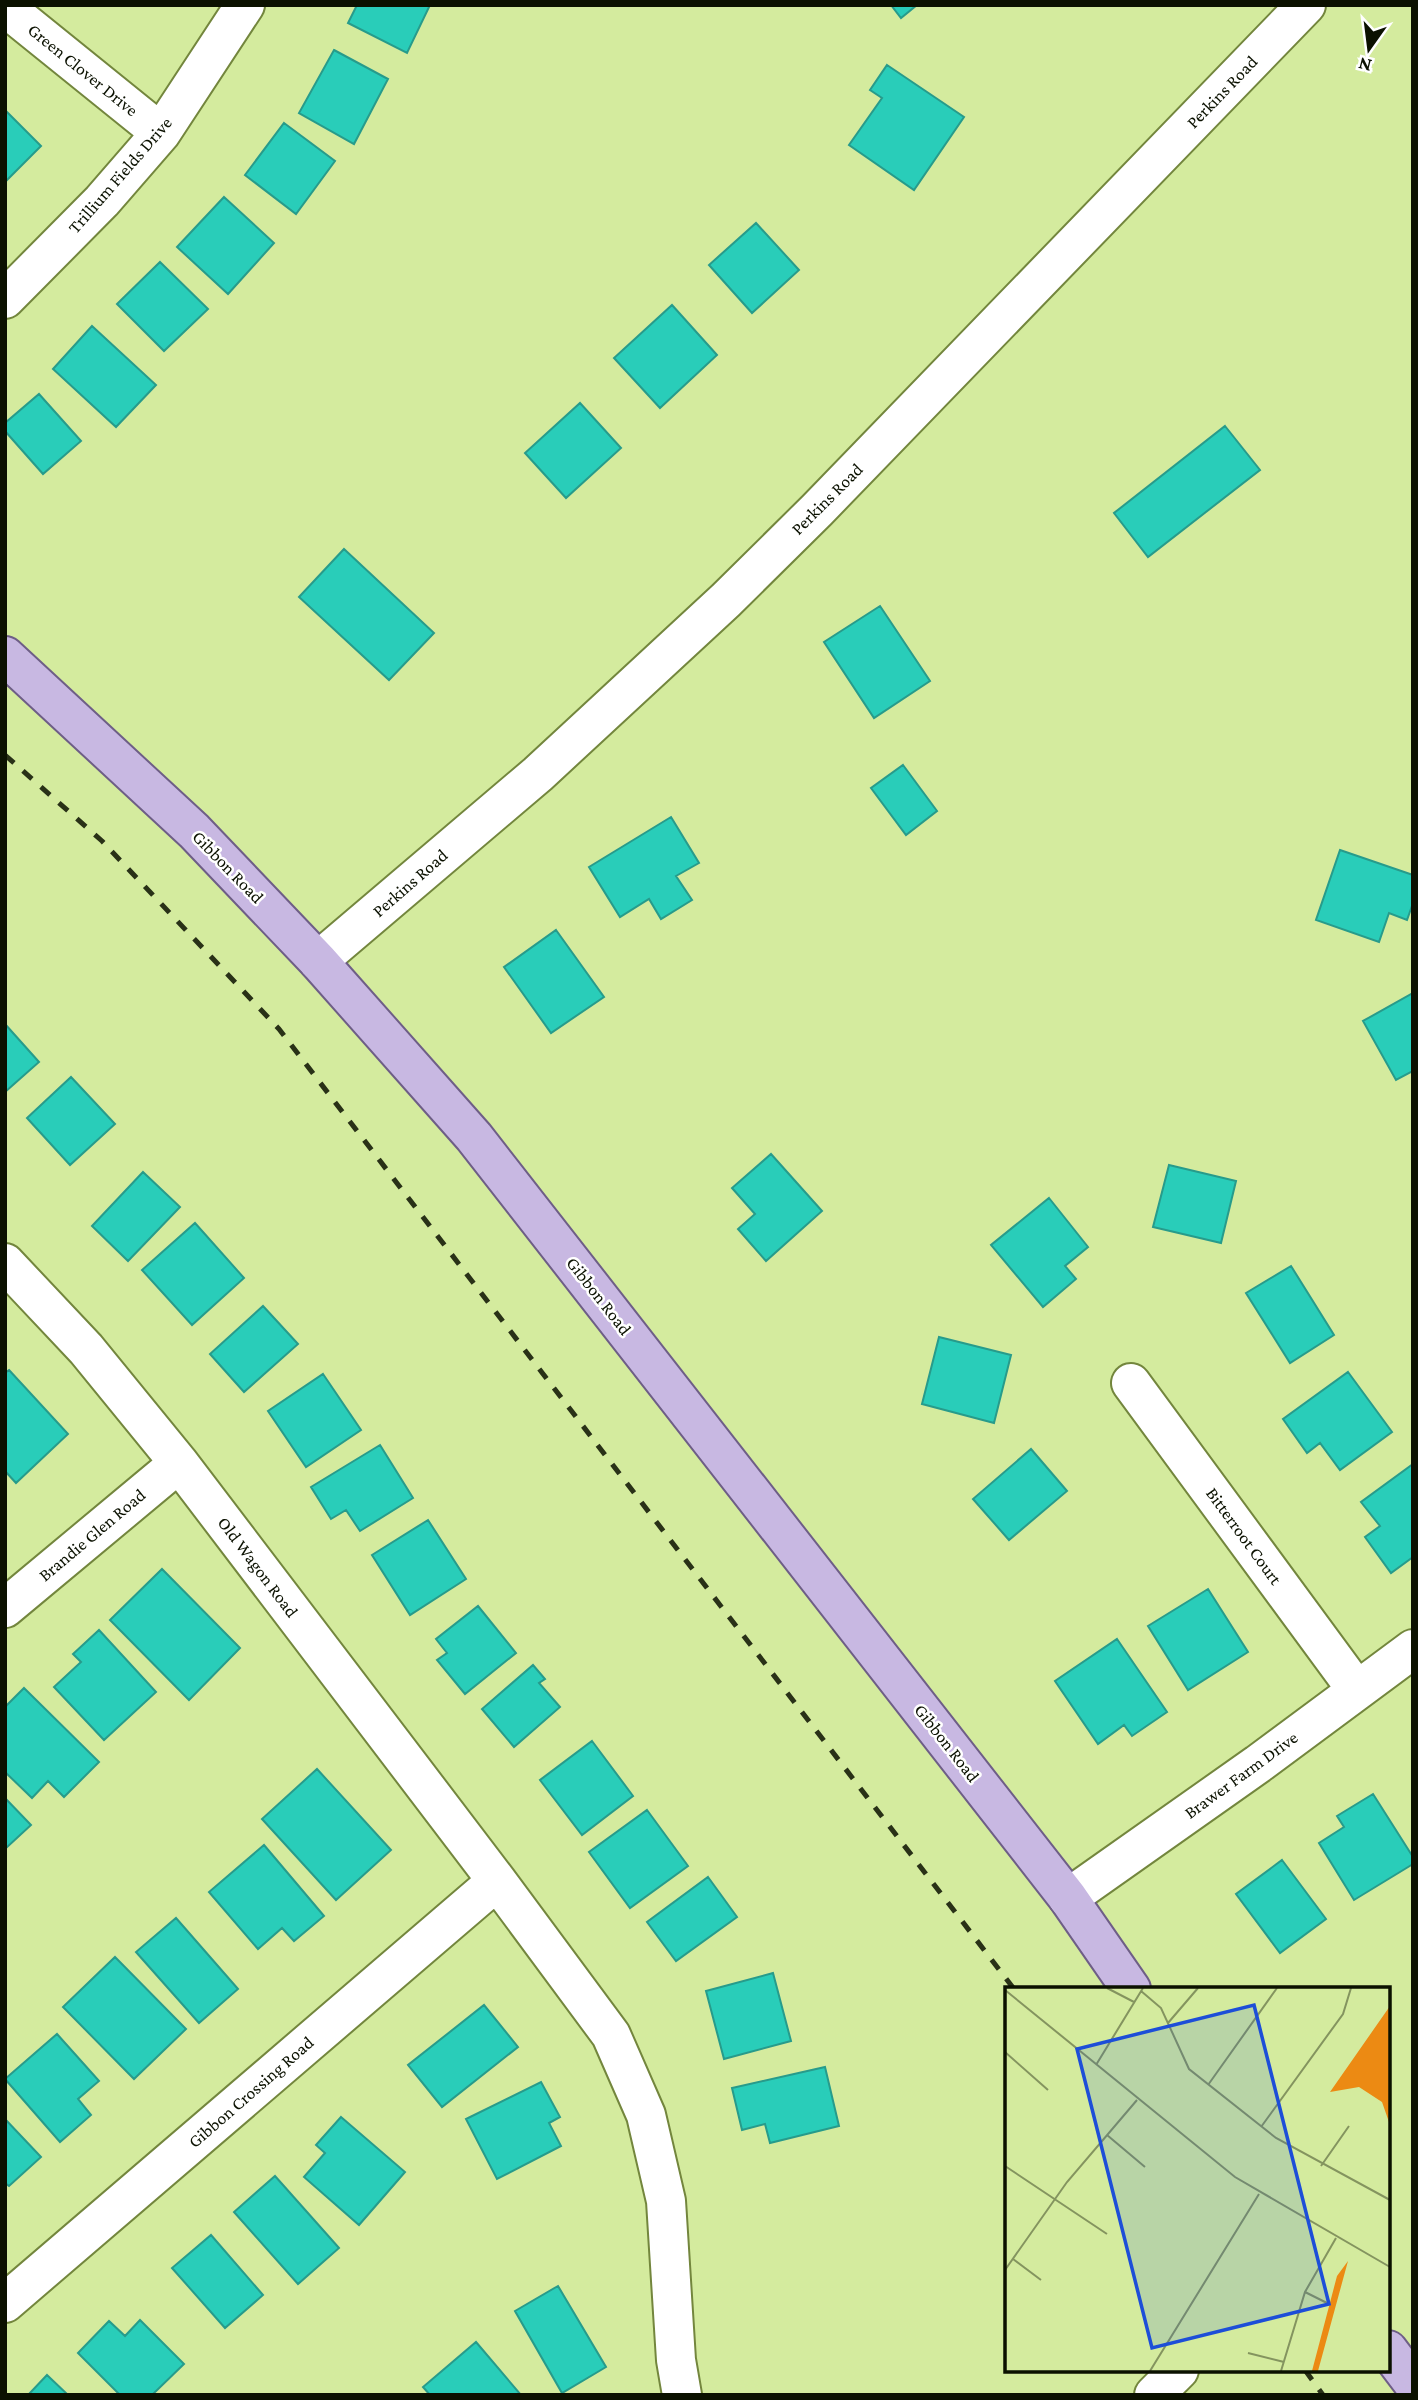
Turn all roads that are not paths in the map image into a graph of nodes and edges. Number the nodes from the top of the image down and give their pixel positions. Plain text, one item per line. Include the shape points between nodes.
1 (245, 5) edge
2 (1306, 5) edge
3 (5, 7) edge
4 (161, 132) junction
5 (5, 299) edge
6 (5, 656) edge
7 (318, 961) junction
8 (5, 1263) edge
9 (1130, 1383) dead end
10 (179, 1463) junction
11 (5, 1608) edge
12 (1413, 1649) edge
13 (1356, 1689) junction
14 (497, 1881) junction
15 (1068, 1898) junction
16 (1130, 1987) edge
17 (5, 2303) edge
18 (1390, 2353) edge
19 (1177, 2372) edge
20 (1413, 2383) edge
21 (682, 2395) edge
22 (1154, 2395) edge

1 - 4 street, Trillium Fields Drive
2 - 7 street, Perkins Road via 726,600 538,774
3 - 4 street, Green Clover Drive
4 - 5 street, Trillium Fields Drive via 102,201
6 - 7 main road, Gibbon Road via 194,831
7 - 15 main road, Gibbon Road via 515,1187
8 - 10 street, Old Wagon Road via 86,1349
9 - 13 street, Bitterroot Court
10 - 11 street, Brandie Glen Road
10 - 14 street, Old Wagon Road
12 - 13 street, Brawer Farm Drive
13 - 15 street, Brawer Farm Drive
14 - 17 street, Gibbon Crossing Road
14 - 21 street, Old Wagon Road via 611,2035 646,2115 666,2201
15 - 16 main road, Gibbon Road
18 - 20 main road
19 - 22 street

